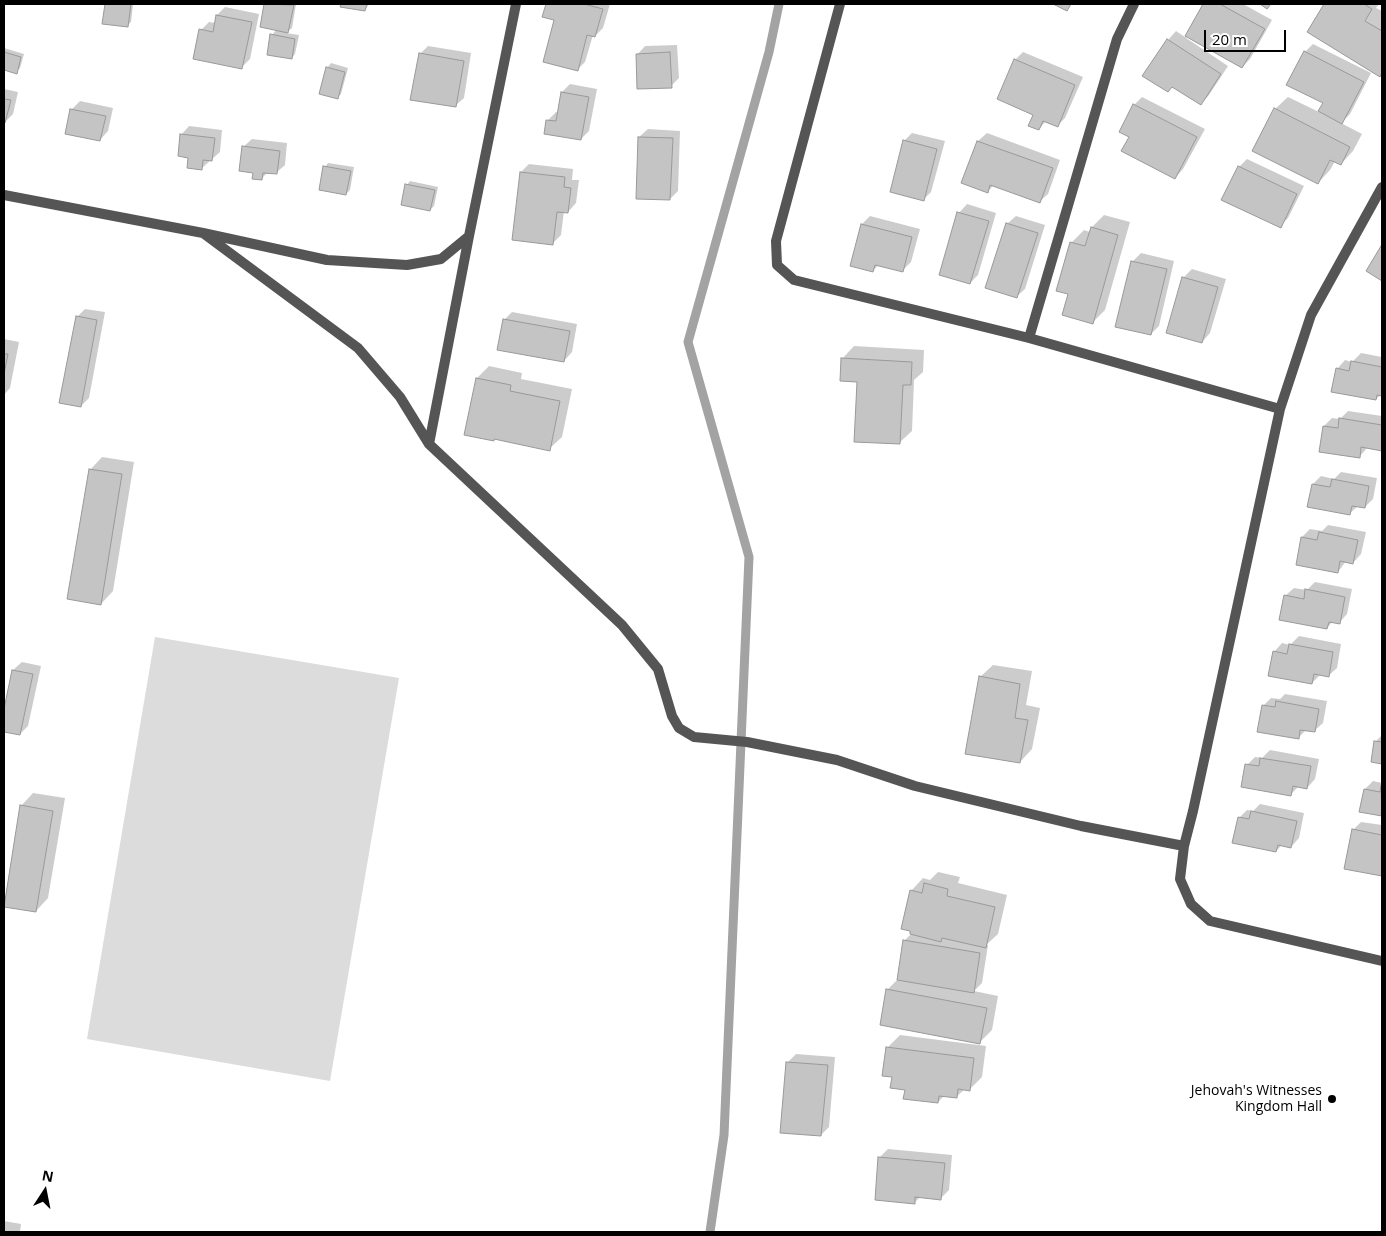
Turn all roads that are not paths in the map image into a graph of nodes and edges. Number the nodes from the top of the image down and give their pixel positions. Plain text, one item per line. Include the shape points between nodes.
1 (516, 4) edge
2 (840, 4) edge
3 (1134, 4) edge
4 (1382, 188) edge
5 (4, 195) edge
6 (203, 233) junction
7 (469, 236) junction
8 (1028, 338) junction
9 (1280, 409) junction
10 (429, 444) junction
11 (1184, 846) junction
12 (1382, 961) edge

1 - 7 street
2 - 8 street via 776,241 777,264 794,280
3 - 8 street via 1117,39
4 - 9 street via 1311,314
5 - 6 street
6 - 7 street via 328,260 406,265 441,259
6 - 10 street via 358,348 400,397
7 - 10 street
8 - 9 street
9 - 11 street
10 - 11 street via 622,625 658,669 672,716 679,728 694,736 747,742 837,760 915,786 1081,826
11 - 12 street via 1180,879 1191,904 1210,921

